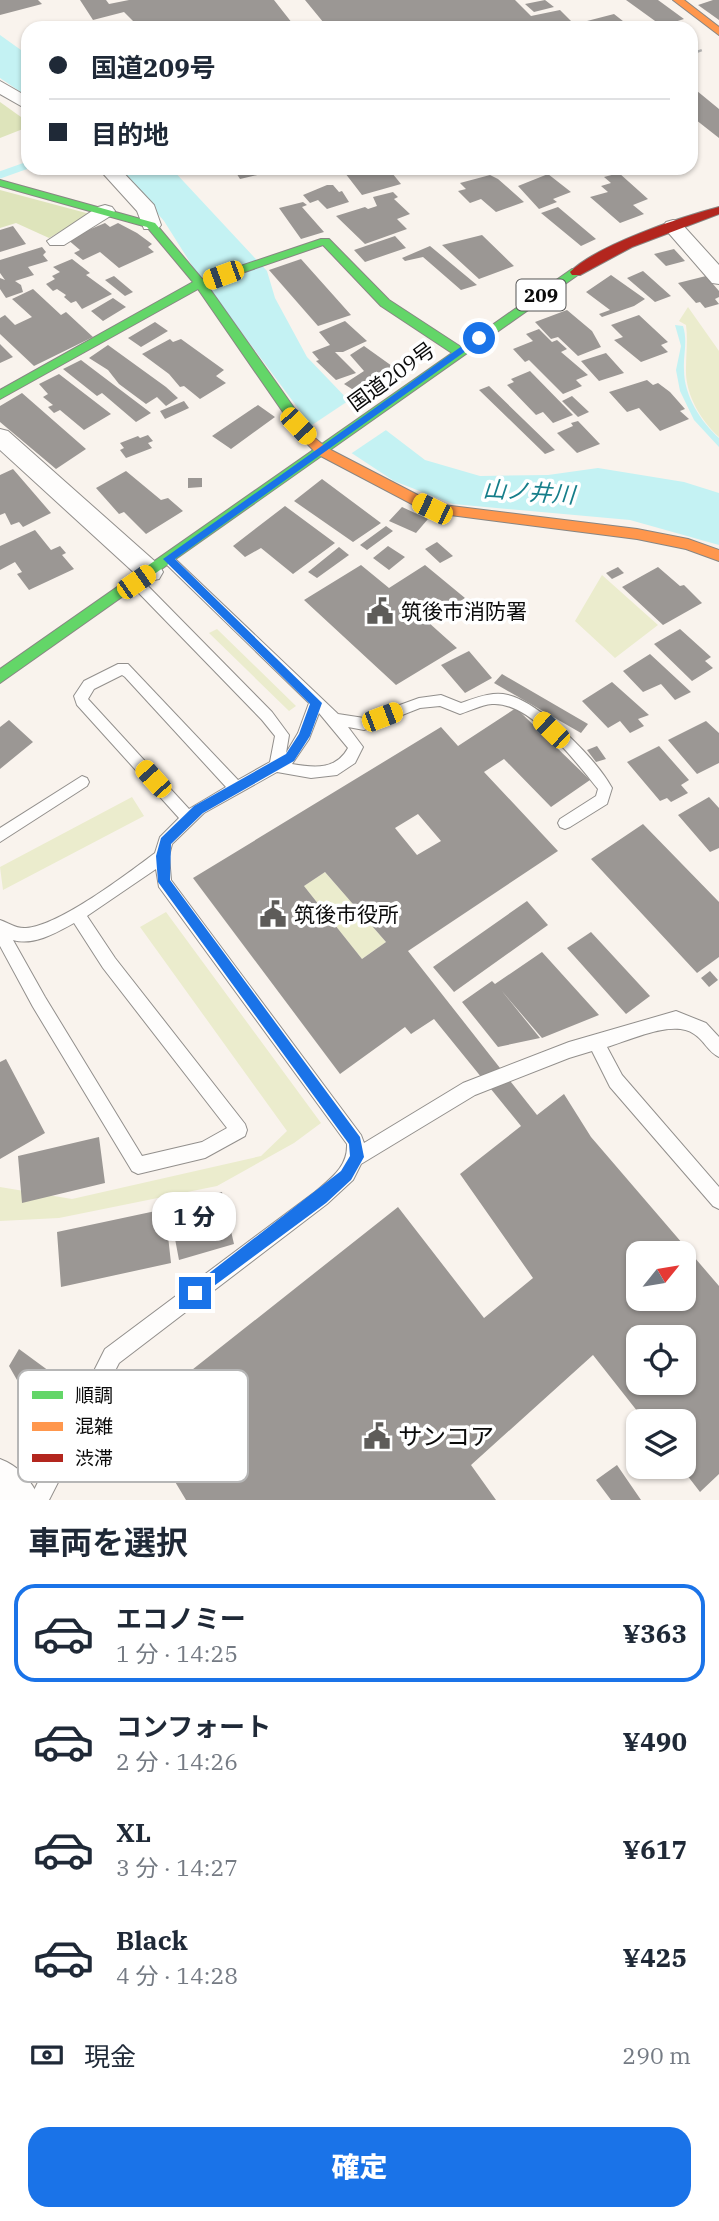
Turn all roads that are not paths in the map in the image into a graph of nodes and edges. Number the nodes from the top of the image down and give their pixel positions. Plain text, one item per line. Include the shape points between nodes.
1 (678, 0) edge
2 (719, 32) edge
3 (0, 86) edge
4 (21, 100) edge
5 (115, 175) edge
6 (0, 183) edge
7 (105, 211) junction
8 (719, 211) edge
9 (151, 225) junction
10 (673, 226) junction
11 (57, 241) dead end
12 (719, 278) edge
13 (202, 282) junction
14 (459, 352) junction
15 (0, 395) edge
16 (0, 437) edge
17 (322, 451) junction
18 (688, 544) junction
19 (719, 555) edge
20 (151, 571) junction
21 (719, 571) edge
22 (0, 677) edge
23 (316, 703) junction
24 (334, 719) junction
25 (276, 766) junction
26 (82, 782) dead end
27 (236, 788) junction
28 (189, 819) junction
29 (565, 823) dead end
30 (0, 836) edge
31 (162, 856) junction
32 (76, 913) junction
33 (0, 929) edge
34 (597, 1044) junction
35 (719, 1049) edge
36 (357, 1157) junction
37 (719, 1200) edge
38 (105, 1370) edge
39 (0, 1478) edge
40 (48, 1482) edge
41 (20, 1500) edge
42 (39, 1500) edge

1 - 2 main road
3 - 4 street
5 - 9 street via 147,209
6 - 7 main road
7 - 9 main road
7 - 11 street
8 - 10 main road, 国道209号 / 209
9 - 13 main road
10 - 12 street
10 - 14 main road, 国道209号 / 209 via 594,260
13 - 14 main road via 325,241 385,303
13 - 15 main road
13 - 17 main road via 290,415
14 - 17 main road, 国道209号 / 209
16 - 20 street
17 - 18 main road via 432,509
17 - 20 main road, 国道209号 / 209
18 - 19 main road
18 - 21 street
20 - 22 main road, 国道209号 / 209
20 - 23 lane
20 - 25 lane via 282,735
23 - 24 lane
23 - 25 lane via 297,749
24 - 25 lane via 356,747 344,766 314,774
24 - 29 lane via 364,724 440,699 460,709 492,698 510,700 535,714 605,788 602,800
25 - 27 lane
26 - 30 lane
27 - 28 lane
27 - 28 lane via 130,673 122,668 89,685 82,701
28 - 31 lane via 165,841
31 - 32 lane
31 - 36 lane via 164,882 355,1141
32 - 33 lane via 25,936
32 - 33 lane via 109,963 239,1130 205,1150 138,1165
34 - 35 lane via 676,1018 700,1028
34 - 36 lane via 569,1050 469,1089
34 - 37 lane via 616,1081
36 - 38 lane via 346,1175 321,1198 112,1356
39 - 41 street
40 - 42 lane

